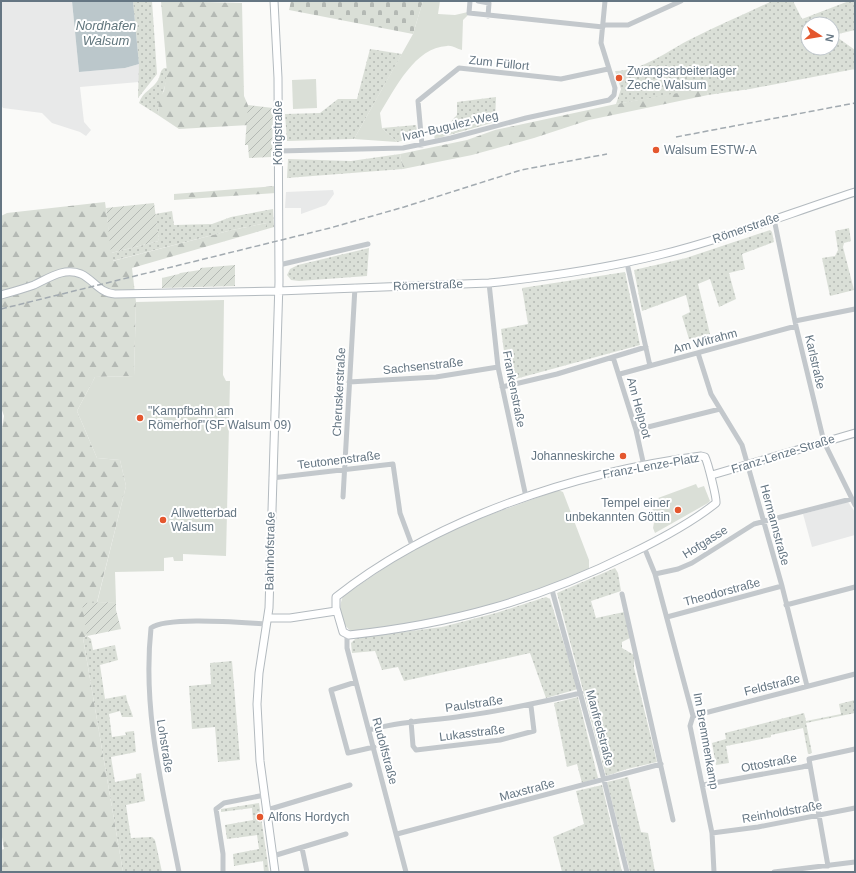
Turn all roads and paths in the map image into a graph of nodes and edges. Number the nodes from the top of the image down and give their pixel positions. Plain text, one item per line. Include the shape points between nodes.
1 (274, 1) edge
2 (470, 1) edge
3 (478, 1) edge
4 (605, 1) edge
5 (681, 1) edge
6 (488, 16) junction
7 (603, 26) junction
8 (608, 69) junction
9 (422, 144) junction
10 (279, 151) junction
11 (855, 192) edge
12 (774, 219) junction
13 (368, 244) dead end
14 (627, 263) junction
15 (279, 266) junction
16 (489, 283) junction
17 (355, 287) junction
18 (278, 291) junction
19 (1, 295) edge
20 (855, 309) edge
21 (796, 324) junction
22 (646, 347) junction
23 (698, 353) junction
24 (613, 357) junction
25 (650, 366) junction
26 (498, 367) junction
27 (620, 374) junction
28 (349, 382) junction
29 (502, 387) junction
30 (720, 409) junction
31 (636, 430) junction
32 (855, 433) edge
33 (824, 442) junction
34 (748, 464) junction
35 (644, 466) junction
36 (344, 470) junction
37 (712, 475) junction
38 (272, 478) junction
39 (344, 497) dead end
40 (526, 497) junction
41 (851, 499) junction
42 (855, 505) edge
43 (764, 522) junction
44 (644, 547) junction
45 (413, 548) junction
46 (655, 574) junction
47 (782, 586) junction
48 (855, 587) edge
49 (552, 590) junction
50 (622, 594) dead end
51 (786, 605) junction
52 (336, 611) junction
53 (667, 617) junction
54 (268, 621) junction
55 (347, 635) junction
56 (855, 674) edge
57 (356, 682) junction
58 (807, 686) junction
59 (580, 693) junction
60 (531, 706) junction
61 (693, 716) junction
62 (411, 721) junction
63 (369, 730) junction
64 (374, 747) junction
65 (855, 749) edge
66 (661, 764) junction
67 (810, 765) junction
68 (604, 780) junction
69 (350, 785) dead end
70 (703, 785) junction
71 (265, 795) junction
72 (855, 808) edge
73 (267, 810) junction
74 (819, 815) junction
75 (673, 820) dead end
76 (712, 833) junction
77 (346, 834) dead end
78 (397, 834) junction
79 (302, 848) junction
80 (273, 856) junction
81 (855, 862) edge
82 (828, 866) junction
83 (178, 872) edge
84 (223, 872) edge
85 (275, 872) edge
86 (307, 872) edge
87 (406, 872) edge
88 (627, 872) edge
89 (714, 872) edge
90 (774, 872) edge

1 - 10 street, Königstraße
2 - 6 street via 469,13
3 - 6 street via 489,3
4 - 7 street
5 - 7 street via 628,25
6 - 7 street
7 - 8 street via 601,43
8 - 9 street, Ivan-Bugulez-Weg via 615,88 614,95 609,100
8 - 9 street, Zum Füllort via 561,79 458,68 418,101
9 - 10 street, Ivan-Bugulez-Weg via 398,149
10 - 15 street, Königstraße
11 - 12 street, Römerstraße
12 - 14 street, Römerstraße via 673,252
12 - 21 street, Karlstraße
13 - 15 street
14 - 16 street, Römerstraße
14 - 22 street, Am Helpoot
15 - 18 street, Königstraße
16 - 17 street, Römerstraße
16 - 26 street, Frankenstraße
17 - 18 street, Römerstraße
17 - 28 street, Cheruskerstraße
18 - 19 street, Römerstraße via 104,293 86,276 71,272 54,275
18 - 38 street, Bahnhofstraße
20 - 21 street, Am Witrahm
21 - 23 street, Am Witrahm
21 - 33 street, Karlstraße
22 - 24 street
22 - 25 street, Am Helpoot
23 - 25 street, Am Witrahm
23 - 30 street, Hermannstraße via 706,384
24 - 27 street, Am Helpoot
24 - 29 street
25 - 27 street, Am Witrahm
26 - 28 street, Sachsenstraße via 436,377
26 - 29 street, Frankenstraße
27 - 31 street, Am Helpoot
28 - 36 street, Cheruskerstraße
29 - 40 street, Frankenstraße
30 - 31 street
30 - 34 street, Hermannstraße via 742,445
31 - 35 street, Am Helpoot
32 - 33 street, Franz-Lenze-Straße
33 - 34 street, Franz-Lenze-Straße
33 - 41 street, Karlstraße
34 - 37 street, Franz-Lenze-Straße
34 - 43 street, Hermannstraße
35 - 37 street, Franz-Lenze-Platz via 703,456
35 - 40 street, Franz-Lenze-Platz via 613,472
36 - 38 street, Teutonenstraße
36 - 39 street, Cheruskerstraße
36 - 45 street, Teutonenstraße via 393,464 400,513
37 - 44 street, Franz-Lenze-Platz via 716,503
38 - 54 street, Bahnhofstraße
40 - 45 street, Franz-Lenze-Platz
41 - 42 street, Karlstraße
41 - 43 street, Hofgasse
43 - 46 street, Hofgasse via 754,524 678,569
43 - 47 street, Hermannstraße
44 - 46 street, Im Bremmenkamp
44 - 49 street, Franz-Lenze-Platz
45 - 52 street, Franz-Lenze-Platz via 387,562 336,597
46 - 53 street, Im Bremmenkamp
47 - 51 street, Hermannstraße
47 - 53 street, Theodorstraße
48 - 51 street
49 - 55 street, Franz-Lenze-Platz via 455,619 415,627
49 - 59 street, Manfredstraße
50 - 66 street
51 - 58 street, Hermannstraße
52 - 54 street
52 - 55 street via 343,632
53 - 61 street, Im Bremmenkamp
54 - 71 street, Bahnhofstraße via 259,673 257,704 257,729
54 - 83 street, Lohstraße via 181,622 151,628 148,687 150,719
55 - 57 street, Rudolfstraße via 346,643
56 - 58 street, Feldstraße
57 - 63 street, Rudolfstraße
57 - 64 street via 331,690 348,753
58 - 61 street, Feldstraße
59 - 60 street, Paulstraße
59 - 68 street, Manfredstraße
60 - 62 street, Paulstraße
60 - 62 street, Lukasstraße via 534,731 500,740 416,750 413,746
61 - 70 street, Im Bremmenkamp via 690,726
62 - 63 street, Paulstraße
63 - 64 street, Rudolfstraße
64 - 78 street, Rudolfstraße
65 - 67 street, Ottostraße via 809,759
66 - 68 street, Maxstraße
66 - 75 street
67 - 70 street, Ottostraße
67 - 74 street
68 - 78 street, Maxstraße
68 - 88 street, Manfredstraße
69 - 73 street
70 - 76 street, Im Bremmenkamp
71 - 73 street, Bahnhofstraße
71 - 84 street via 224,802 216,809
72 - 74 street, Reinholdstraße
73 - 80 street, Bahnhofstraße
74 - 76 street, Reinholdstraße
74 - 82 street
76 - 89 street, Im Bremmenkamp
77 - 79 street
78 - 87 street, Rudolfstraße
79 - 80 street
79 - 86 street
80 - 85 street, Bahnhofstraße
81 - 82 street
82 - 90 street

